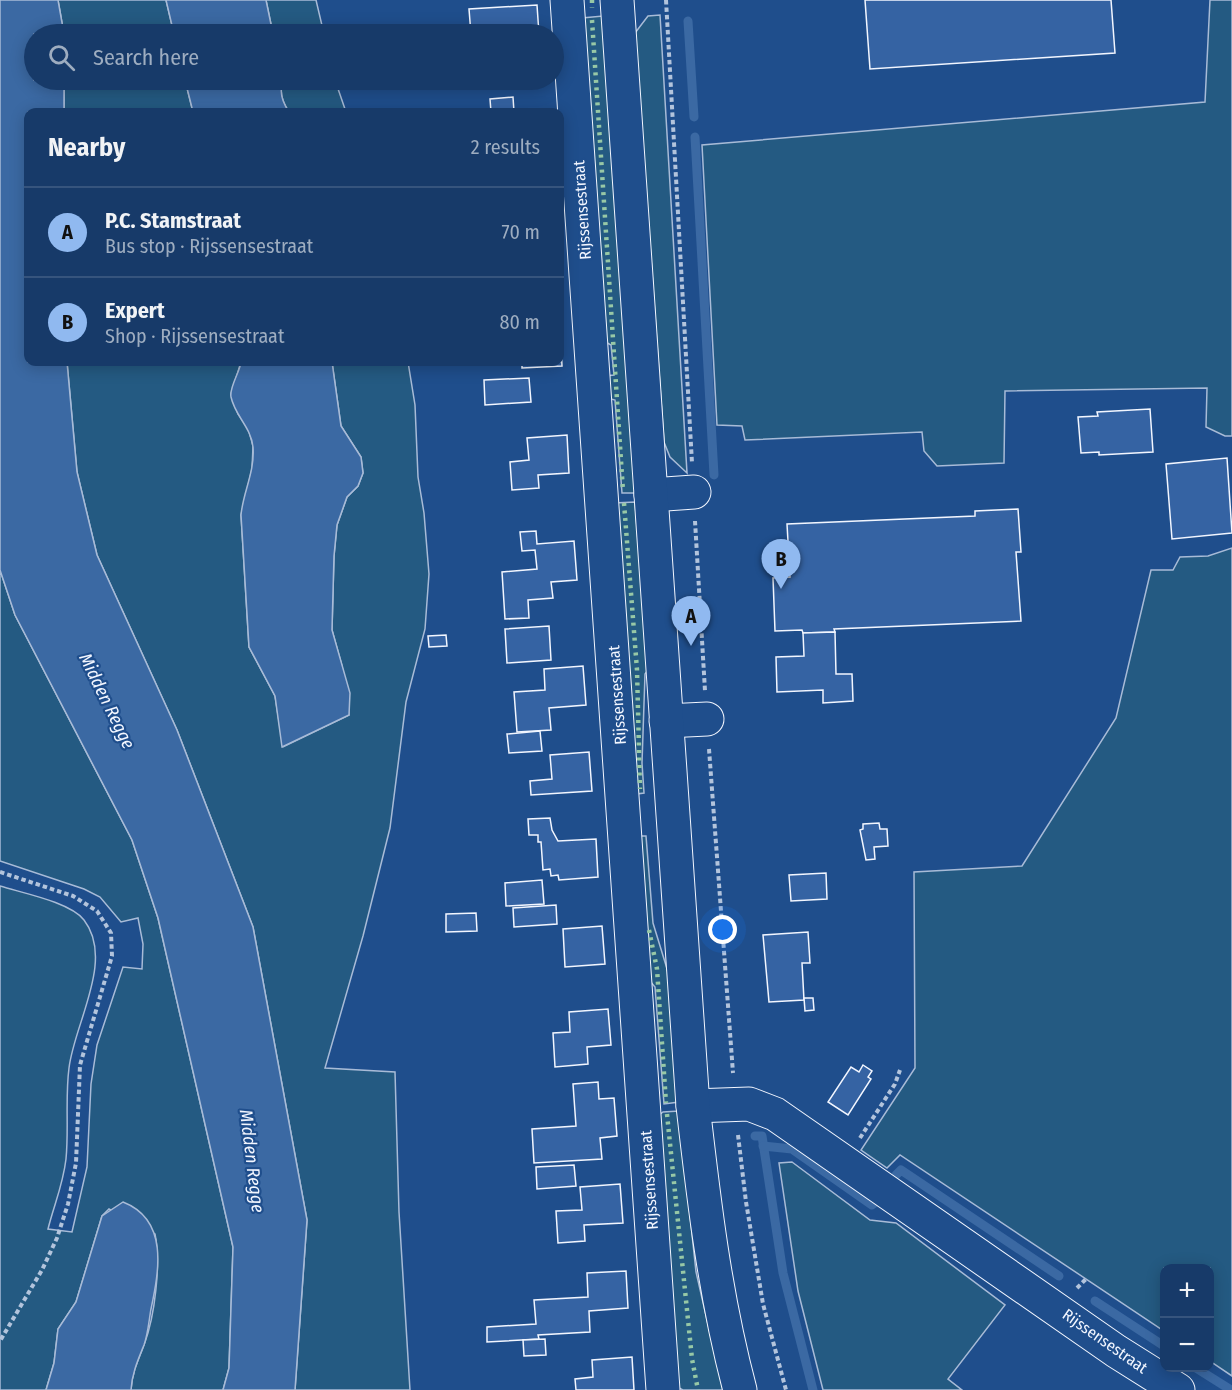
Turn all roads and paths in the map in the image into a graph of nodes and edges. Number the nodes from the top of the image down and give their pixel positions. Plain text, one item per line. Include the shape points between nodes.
1 (567, 0) edge
2 (616, 0) edge
3 (694, 492) dead end
4 (651, 495) junction
5 (707, 718) dead end
6 (666, 721) junction
7 (0, 873) edge
8 (900, 1070) dead end
9 (693, 1106) junction
10 (845, 1162) junction
11 (0, 1341) edge
12 (663, 1390) edge
13 (740, 1390) edge
14 (1178, 1390) edge

1 - 12 street, Rijssensestraat
2 - 4 street
3 - 4 street
4 - 6 street
5 - 6 street
6 - 9 street
7 - 11 path via 73,896 97,910 111,933 112,956 80,1065 76,1163 68,1204 42,1270
8 - 10 path
9 - 10 street, Rijssensestraat via 749,1104 784,1120
9 - 13 street via 711,1259
10 - 14 street, Rijssensestraat

